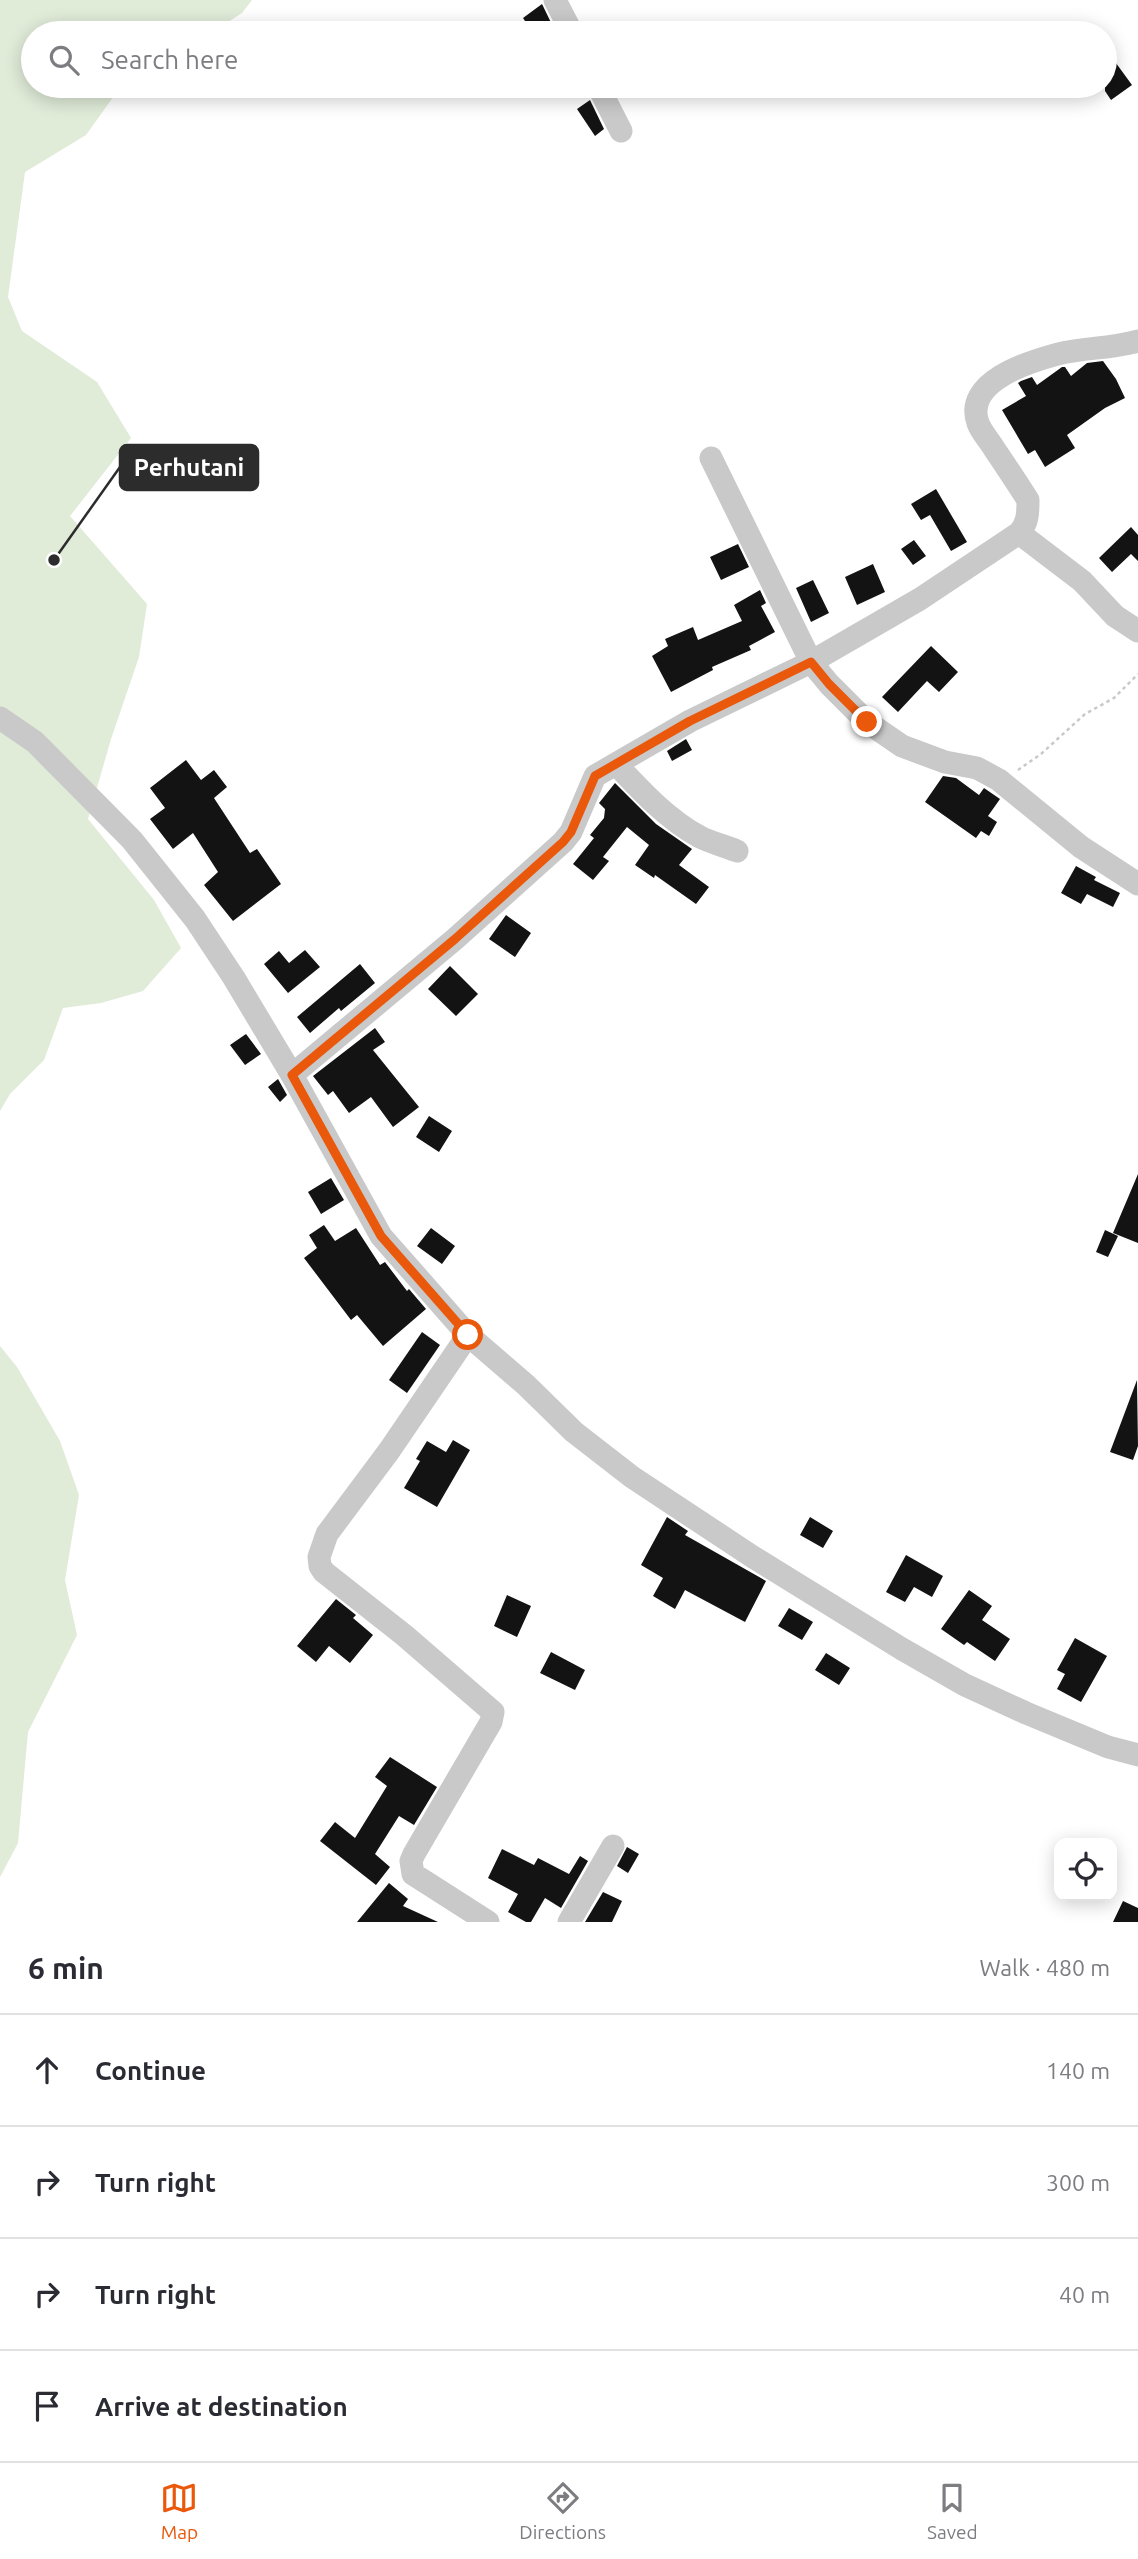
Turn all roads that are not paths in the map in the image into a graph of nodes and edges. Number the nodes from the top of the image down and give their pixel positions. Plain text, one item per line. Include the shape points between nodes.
1 (555, 0) edge
2 (566, 21) edge
3 (604, 98) edge
4 (621, 131) dead end
5 (1138, 341) edge
6 (711, 458) dead end
7 (1019, 533) junction
8 (1138, 631) edge
9 (811, 662) junction
10 (0, 718) edge
11 (615, 764) junction
12 (737, 851) dead end
13 (1138, 884) edge
14 (292, 1075) junction
15 (468, 1335) junction
16 (1138, 1755) edge
17 (613, 1846) dead end
18 (488, 1922) edge
19 (569, 1922) edge

1 - 2 street
3 - 4 street
5 - 7 street via 1058,354 1000,377 977,397 978,424 1028,500 1025,526
6 - 9 street
7 - 8 street
7 - 9 street via 920,599
9 - 11 street via 690,721
9 - 13 street via 867,722 902,746 977,768 999,780 1081,847
10 - 14 street via 35,743 132,840 195,919
11 - 12 street via 643,793 699,836
11 - 14 street via 595,776 563,842
14 - 15 street via 381,1236
15 - 16 street via 584,1440 753,1558 965,1685 1074,1734
15 - 18 street via 327,1534 319,1557 324,1573 493,1712 414,1854 411,1868 413,1874
17 - 19 street

